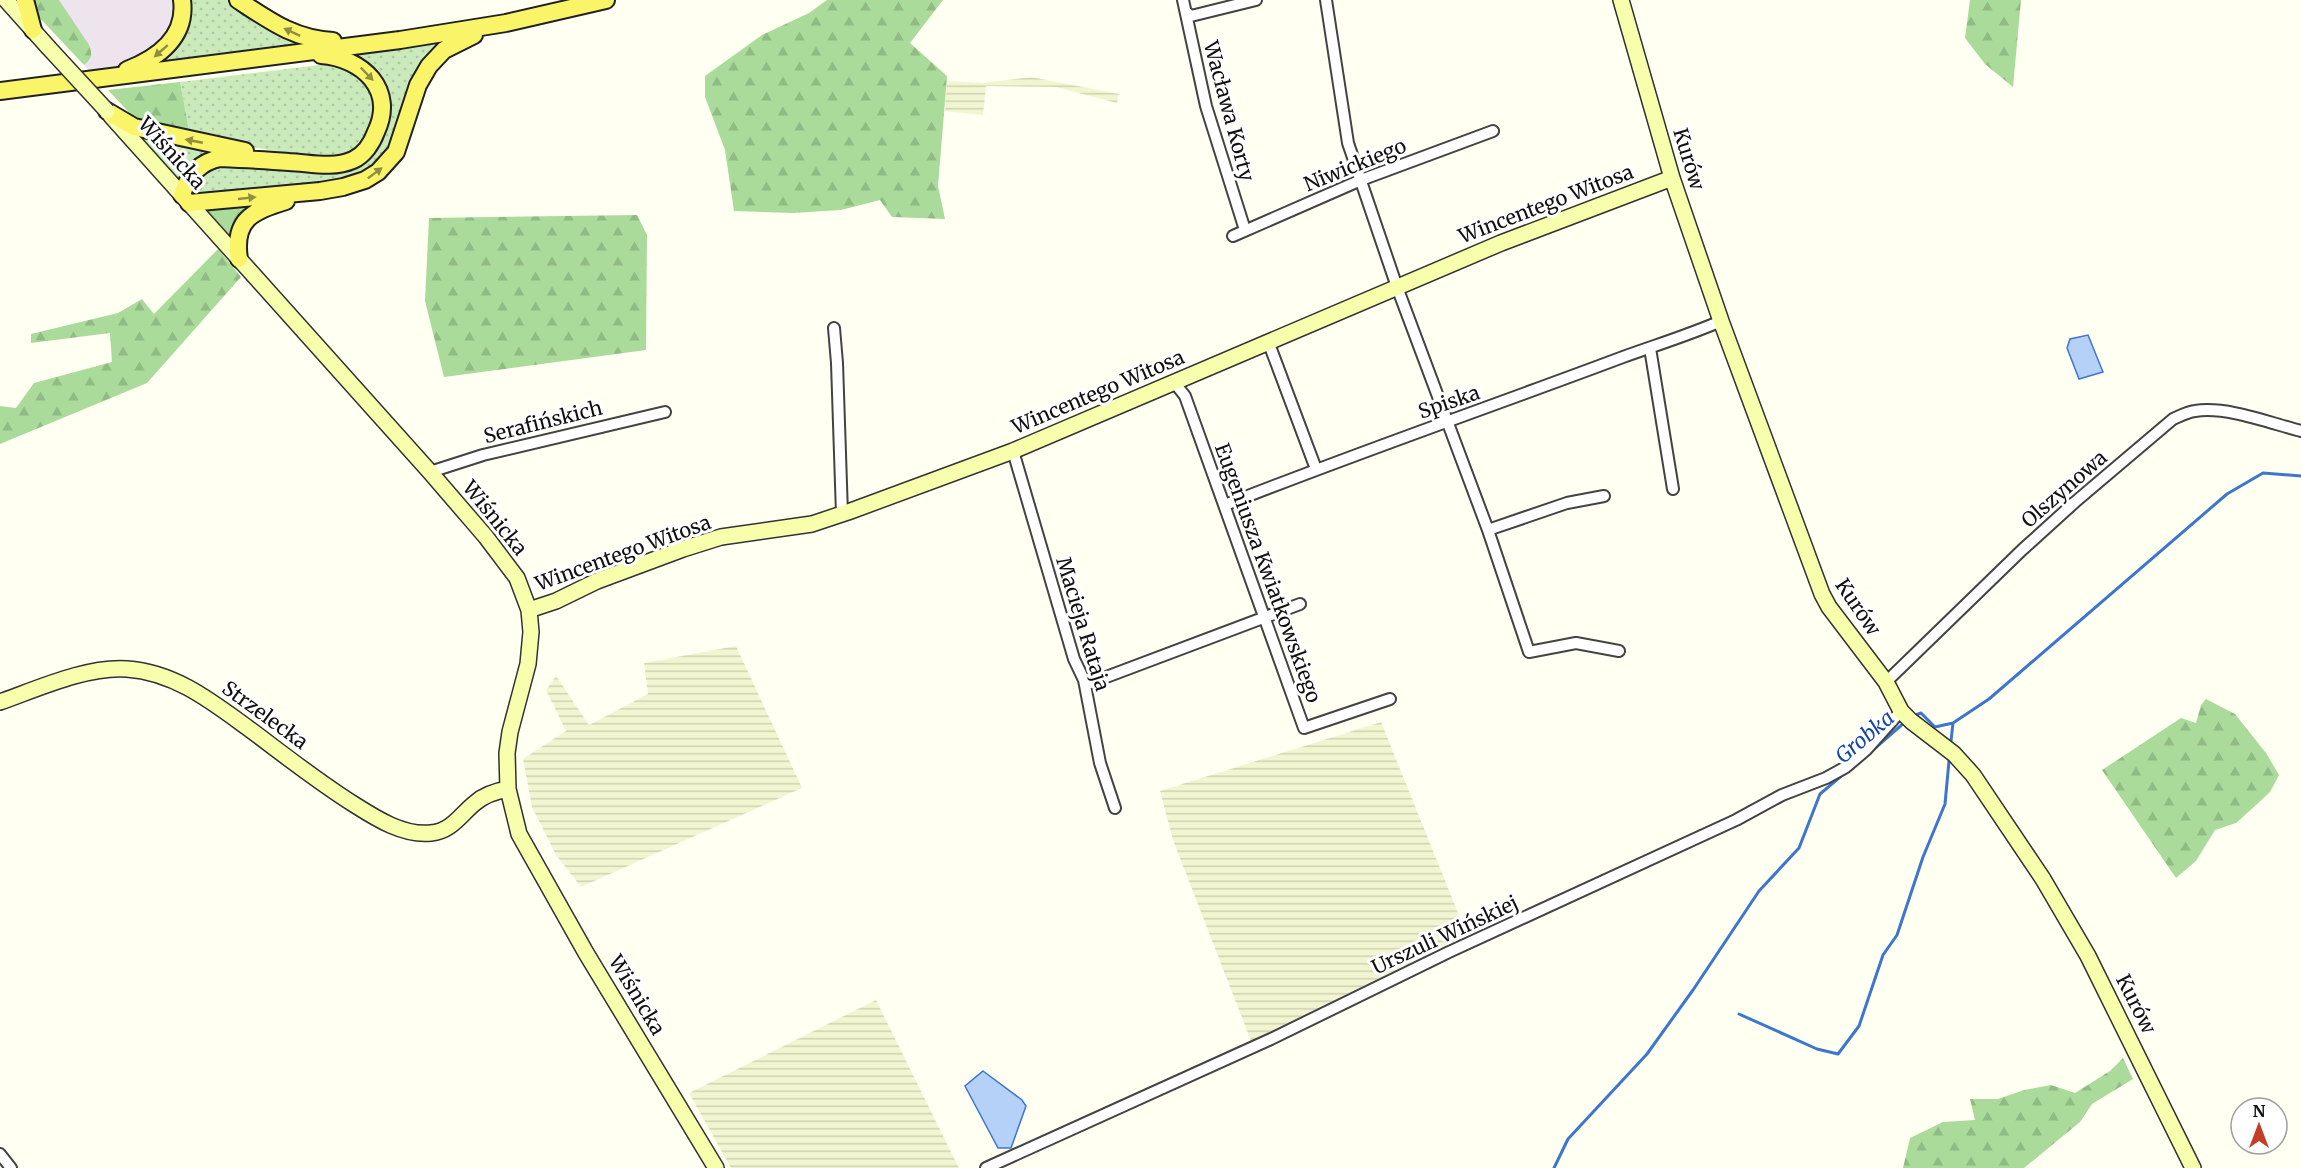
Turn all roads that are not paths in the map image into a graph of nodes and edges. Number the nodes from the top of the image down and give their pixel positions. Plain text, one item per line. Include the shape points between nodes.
1 (6, 0) edge
2 (25, 0) edge
3 (182, 0) edge
4 (238, 0) edge
5 (606, 0) edge
6 (1183, 0) edge
7 (1256, 0) edge
8 (1326, 0) edge
9 (1621, 0) edge
10 (1186, 12) junction
11 (506, 23) junction
12 (33, 30) junction
13 (370, 44) junction
14 (281, 55) junction
15 (105, 79) junction
16 (0, 91) edge
17 (107, 111) junction
18 (1493, 131) dead end
19 (292, 162) junction
20 (1672, 178) junction
21 (1361, 180) junction
22 (320, 191) junction
23 (185, 199) junction
24 (1245, 230) junction
25 (1233, 236) dead end
26 (239, 259) junction
27 (1397, 287) junction
28 (1721, 321) junction
29 (834, 328) dead end
30 (1268, 341) junction
31 (1650, 348) junction
32 (1174, 382) junction
33 (665, 412) dead end
34 (1447, 421) junction
35 (2301, 431) edge
36 (1013, 451) junction
37 (1316, 469) junction
38 (430, 472) junction
39 (1673, 489) dead end
40 (1604, 496) dead end
41 (1225, 505) junction
42 (842, 514) junction
43 (1488, 530) junction
44 (1300, 604) dead end
45 (529, 610) junction
46 (1265, 618) junction
47 (1619, 651) dead end
48 (1886, 681) junction
49 (1085, 686) junction
50 (1390, 699) dead end
51 (0, 702) edge
52 (1906, 715) junction
53 (508, 789) junction
54 (1115, 808) dead end
55 (0, 1154) edge
56 (11, 1168) edge
57 (716, 1168) edge
58 (986, 1168) edge
59 (2193, 1168) edge

1 - 12 street, Wiśnicka
2 - 12 main road
3 -> 15 main road via 178,32 168,46 144,64
13 -> 4 main road via 299,36
5 - 11 main road
6 - 10 street, Wacława Korty
7 - 10 street via 1191,16
8 - 21 street via 1348,143
9 - 20 street, Kurów
10 - 24 street, Wacława Korty via 1206,106
11 - 13 main road
22 -> 11 main road via 353,185 378,172 396,152 418,85 436,58 454,43
12 - 17 street, Wiśnicka, bridge
13 - 14 main road
14 - 15 main road
14 -> 19 main road via 324,56 354,63 372,78 382,105 375,135 354,159 332,165
15 - 16 main road
19 -> 17 main road via 134,127
17 - 23 street, Wiśnicka
18 - 21 street, Niwickiego
19 - 23 main road via 210,160 188,179
20 - 27 street, Wincentego Witosa
20 - 28 street, Kurów
21 - 24 street, Niwickiego
21 - 27 street
23 -> 22 main road
22 - 26 main road via 255,212 238,235
23 - 26 street, Wiśnicka
24 - 25 street, Niwickiego
26 - 38 street, Wiśnicka
27 - 30 street, Wincentego Witosa
27 - 34 street
28 - 31 street, Spiska
28 - 48 street, Kurów via 1822,594
29 - 42 street
30 - 32 street, Wincentego Witosa
30 - 37 street
31 - 34 street, Spiska
31 - 39 street
32 - 36 street, Wincentego Witosa
32 - 41 street, Eugeniusza Kwiatkowskiego via 1185,396
33 - 38 street, Serafińskich via 483,455
34 - 37 street, Spiska
34 - 43 street
35 - 48 street, Olszynowa via 2209,409 2173,419 2022,550
36 - 42 street, Wincentego Witosa
36 - 49 street, Macieja Rataja
37 - 41 street, Spiska
38 - 45 street, Wiśnicka via 517,578
40 - 43 street via 1567,503
41 - 46 street, Eugeniusza Kwiatkowskiego
42 - 45 street, Wincentego Witosa via 812,524 722,537 597,581
43 - 47 street via 1529,652 1576,643
44 - 46 street
45 - 53 street, Wiśnicka via 528,664 510,732
46 - 49 street
46 - 50 street, Eugeniusza Kwiatkowskiego via 1304,728
48 - 52 street, Kurów
49 - 54 street, Macieja Rataja via 1100,763
51 - 53 street, Strzelecka via 100,670 126,668 150,672 189,687 377,819 420,833 444,830 475,803
52 - 58 street, Urszuli Wińskiej via 1846,767 1826,778 1782,795 1271,1039
52 - 59 street, Kurów via 1973,775 2043,879 2088,956
53 - 57 street, Wiśnicka via 519,834 532,858
55 - 56 street

